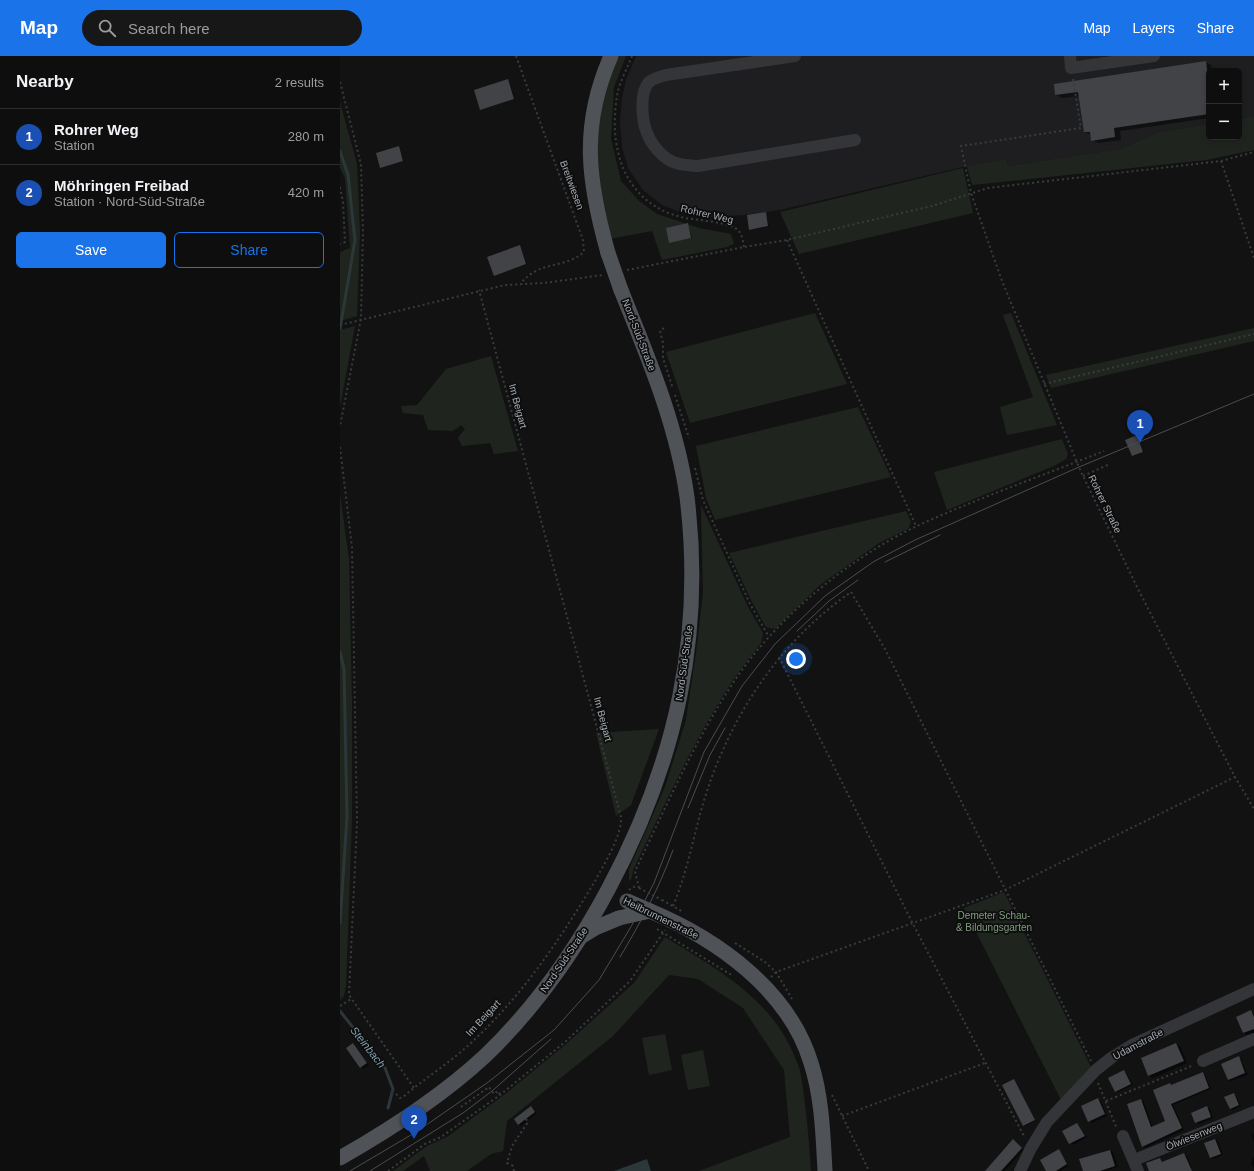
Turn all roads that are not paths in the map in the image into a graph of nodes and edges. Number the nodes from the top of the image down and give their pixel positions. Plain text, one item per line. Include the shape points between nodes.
1 (611, 56) edge
2 (795, 56) edge
3 (1154, 56) edge
4 (1070, 62) edge
5 (855, 140) dead end
6 (629, 844) junction
7 (607, 892) junction
8 (660, 920) junction
9 (579, 938) junction
10 (1254, 989) edge
11 (1254, 1039) edge
12 (1203, 1061) road end
13 (1254, 1112) edge
14 (1123, 1136) road end
15 (340, 1158) edge
16 (1136, 1165) edge
17 (825, 1171) edge
18 (1020, 1171) edge

1 - 6 main road, Nord-Süd-Straße, bridge via 598,92 592,119 592,192 608,253 655,376 677,446 687,498 692,577 686,662 677,712 659,772
2 - 5 street via 656,78 648,83 644,94 643,118 647,134 666,159 677,164 698,166
3 - 4 street
6 - 7 main road, Nord-Süd-Straße
6 - 9 main road via 605,875 592,900
7 - 8 main road, Heilbrunnenstraße, bridge
7 - 9 main road, Nord-Süd-Straße
8 - 9 main road, bridge via 619,918
8 - 17 main road, Heilbrunnenstraße via 703,939 740,965 779,1002 793,1021 804,1042 817,1087
9 - 15 main road, Nord-Süd-Straße via 539,997 484,1056 431,1100
10 - 18 street, Udamstraße via 1132,1044 1096,1070 1047,1122
11 - 12 street
13 - 16 street, Ölwiesenweg
14 - 16 street

